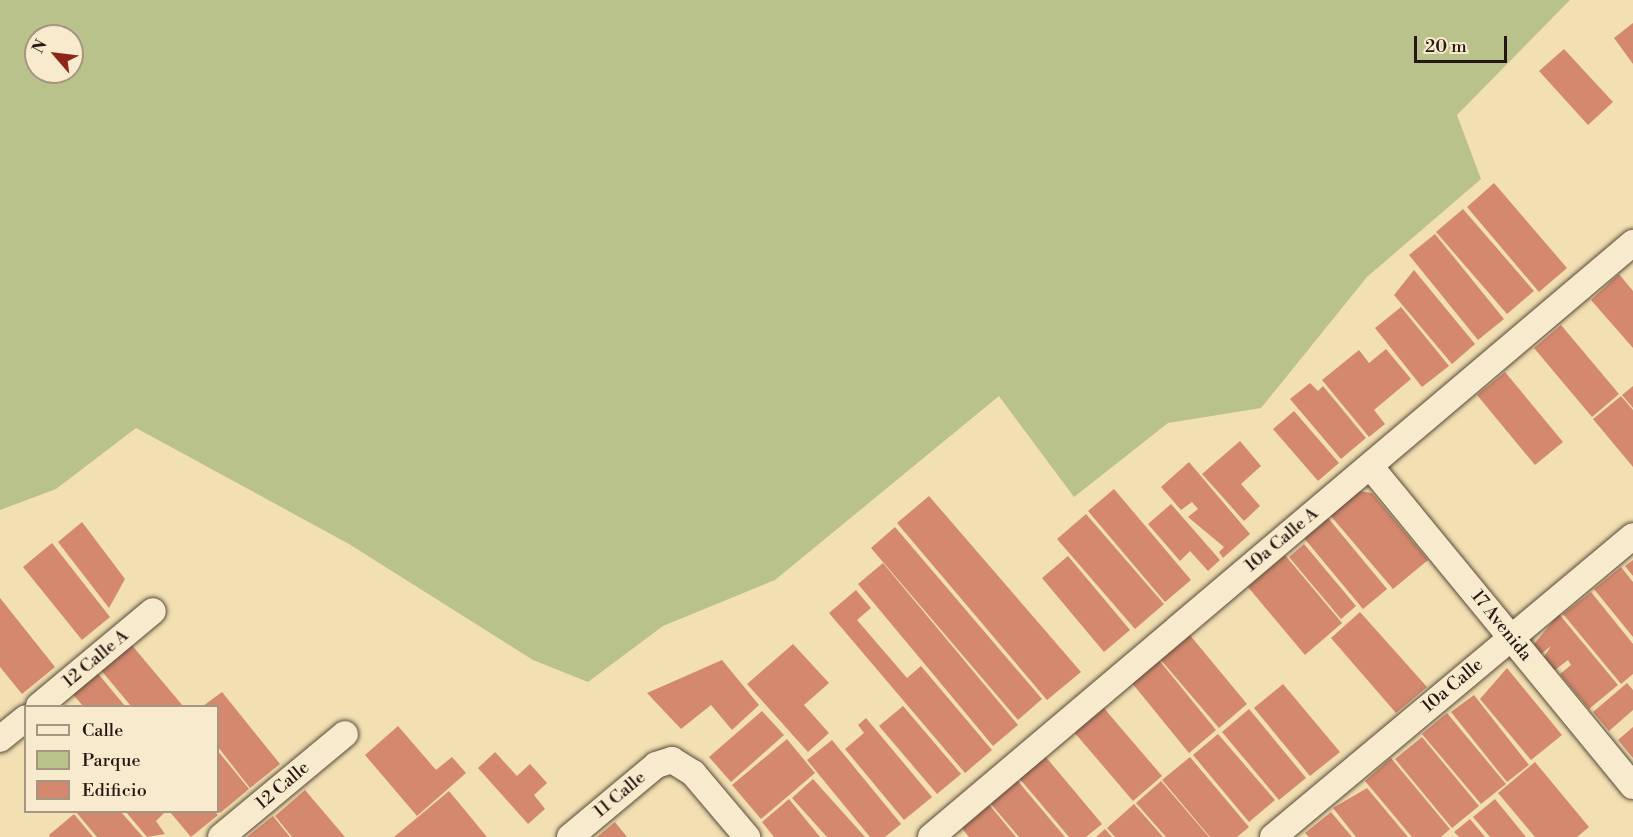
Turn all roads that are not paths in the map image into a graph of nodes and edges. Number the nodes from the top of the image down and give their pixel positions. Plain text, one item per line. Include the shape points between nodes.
1 (1633, 243) edge
2 (1370, 466) junction
3 (1633, 536) edge
4 (153, 611) dead end
5 (1511, 638) junction
6 (40, 705) edge
7 (24, 720) edge
8 (345, 734) dead end
9 (0, 739) edge
10 (1633, 786) edge
11 (221, 837) edge
12 (570, 837) edge
13 (747, 837) edge
14 (931, 837) edge
15 (1273, 837) edge

1 - 2 street, 10a Calle A
2 - 5 street, 17 Avenida
2 - 14 street, 10a Calle A
3 - 5 street, 10a Calle
4 - 6 street, 12 Calle A
5 - 10 street, 17 Avenida
5 - 15 street, 10a Calle
7 - 9 street
8 - 11 street, 12 Calle
12 - 13 street, 11 Calle via 656,765 672,760 693,773

